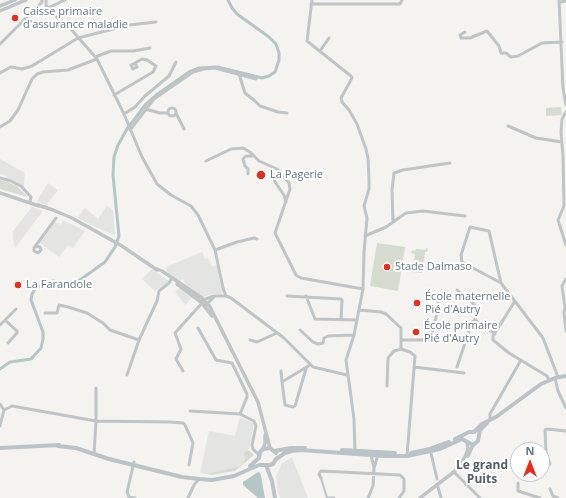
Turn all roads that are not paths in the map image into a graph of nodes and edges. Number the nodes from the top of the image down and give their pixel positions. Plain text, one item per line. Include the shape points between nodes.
1 (15, 0) edge
2 (26, 0) edge
3 (42, 0) edge
4 (46, 0) edge
5 (65, 0) edge
6 (312, 0) edge
7 (560, 1) edge
8 (566, 1) edge
9 (376, 2) edge
10 (401, 2) edge
11 (311, 4) junction
12 (0, 6) edge
13 (48, 8) junction
14 (0, 11) edge
15 (156, 22) dead end
16 (465, 32) dead end
17 (78, 38) junction
18 (329, 38) dead end
19 (562, 42) junction
20 (0, 44) edge
21 (150, 48) dead end
22 (320, 51) junction
23 (96, 58) junction
24 (176, 62) dead end
25 (135, 63) dead end
26 (0, 74) edge
27 (239, 74) junction
28 (256, 79) dead end
29 (114, 95) junction
30 (566, 105) edge
31 (145, 109) junction
32 (566, 112) edge
33 (168, 113) junction
34 (176, 113) junction
35 (287, 113) dead end
36 (124, 114) junction
37 (508, 126) dead end
38 (0, 127) edge
39 (130, 128) junction
40 (184, 129) dead end
41 (562, 142) junction
42 (252, 156) junction
43 (206, 161) dead end
44 (450, 163) dead end
45 (566, 169) edge
46 (280, 171) junction
47 (563, 173) junction
48 (248, 174) dead end
49 (0, 178) edge
50 (0, 193) edge
51 (30, 202) junction
52 (286, 202) junction
53 (59, 213) junction
54 (465, 216) dead end
55 (393, 222) junction
56 (365, 236) junction
57 (257, 239) dead end
58 (566, 245) edge
59 (38, 246) dead end
60 (215, 250) junction
61 (171, 279) junction
62 (566, 279) edge
63 (501, 283) junction
64 (364, 289) junction
65 (457, 290) dead end
66 (226, 296) junction
67 (287, 296) dead end
68 (306, 296) junction
69 (515, 301) junction
70 (204, 303) junction
71 (438, 303) dead end
72 (16, 309) dead end
73 (360, 310) junction
74 (45, 314) dead end
75 (341, 319) junction
76 (5, 320) junction
77 (357, 320) junction
78 (474, 320) junction
79 (0, 326) edge
80 (198, 328) dead end
81 (300, 330) dead end
82 (566, 331) edge
83 (277, 333) junction
84 (494, 334) junction
85 (354, 335) junction
86 (139, 340) junction
87 (250, 340) dead end
88 (401, 340) junction
89 (8, 343) dead end
90 (401, 349) junction
91 (521, 360) junction
92 (310, 365) junction
93 (414, 367) junction
94 (457, 367) dead end
95 (306, 369) junction
96 (183, 371) dead end
97 (281, 371) dead end
98 (464, 373) dead end
99 (127, 375) dead end
100 (347, 376) junction
101 (566, 376) edge
102 (556, 378) junction
103 (549, 380) junction
104 (282, 382) junction
105 (387, 386) dead end
106 (96, 388) dead end
107 (0, 404) edge
108 (566, 408) edge
109 (4, 410) junction
110 (190, 411) dead end
111 (240, 414) junction
112 (96, 421) junction
113 (488, 422) junction
114 (0, 426) edge
115 (264, 428) junction
116 (566, 431) edge
117 (474, 432) junction
118 (467, 434) junction
119 (478, 435) junction
120 (467, 441) junction
121 (546, 442) edge
122 (473, 445) junction
123 (270, 448) junction
124 (263, 449) junction
125 (0, 450) edge
126 (274, 451) junction
127 (430, 451) junction
128 (94, 453) junction
129 (355, 453) junction
130 (374, 454) junction
131 (407, 454) junction
132 (259, 456) junction
133 (276, 459) junction
134 (134, 463) junction
135 (273, 464) junction
136 (189, 465) dead end
137 (265, 465) junction
138 (374, 468) junction
139 (374, 473) junction
140 (455, 473) junction
141 (192, 477) junction
142 (321, 478) joint
143 (438, 479) dead end
144 (199, 480) junction
145 (272, 481) junction
146 (518, 483) dead end
147 (438, 487) junction
148 (192, 490) junction
149 (550, 490) dead end
150 (135, 498) edge
151 (188, 498) edge
152 (275, 498) edge
153 (327, 498) edge
154 (334, 498) edge
155 (368, 498) edge
156 (400, 498) edge
157 (420, 498) edge
158 (424, 498) edge
159 (441, 498) edge
160 (480, 498) edge
161 (540, 498) edge
162 (558, 498) edge

1 - 12 street
2 - 14 street
3 - 20 street
4 - 13 street
5 - 13 street
6 - 11 street
7 - 8 street
7 - 19 street
9 - 10 street
9 - 11 street
11 - 22 street via 307,41
13 - 17 street
15 - 17 street via 129,25
16 - 19 street via 460,38 470,38 487,31 499,46 501,53 511,57 542,43
17 - 23 street
17 - 26 street via 32,66 22,69 11,67
18 - 22 street
19 - 30 street
21 - 23 street via 111,51
22 - 56 street via 352,78 341,98 357,124 368,156 369,189 364,206 367,218
23 - 29 street
23 - 38 street via 68,70 37,74 32,79 18,110 10,121
24 - 36 street via 169,76
25 - 29 street via 145,59 156,66 153,72
27 - 28 street
27 - 31 street via 215,68 198,70 154,99
27 - 35 street via 245,93 260,106
29 - 36 street
31 - 33 street
31 - 39 street
32 - 41 street via 562,119
33 - 34 street via 172,116
33 - 34 street via 172,108
34 - 40 street
36 - 39 street
37 - 41 street via 536,138
39 - 60 street via 157,184 195,210
41 - 47 street
42 - 43 street via 243,148 231,149
42 - 46 street
42 - 48 street via 243,159
44 - 55 street via 394,173
45 - 47 street
46 - 52 street via 289,183
46 - 52 street via 274,180
47 - 58 street via 564,206 558,220
49 - 51 street via 21,186 31,197
50 - 51 street
51 - 53 street
52 - 64 street via 275,233 296,275 300,278
53 - 59 street
53 - 61 street via 117,243
54 - 55 street via 423,211 403,213
55 - 56 street
56 - 64 street
57 - 60 street via 237,242
60 - 66 street
61 - 70 street
61 - 86 street via 159,290 157,301
62 - 82 street via 562,286
63 - 63 street via 489,231 469,228 461,255 462,262
63 - 69 street
64 - 73 street
65 - 78 street via 477,308
66 - 70 street via 213,297
66 - 83 street via 242,305
67 - 68 street
68 - 75 street via 314,319
68 - 75 street via 341,299
69 - 84 street
69 - 102 street via 543,338
70 - 96 street via 175,333 181,349 176,359
70 - 115 street via 217,321 256,398
71 - 88 street via 431,337 427,340
72 - 76 street
73 - 77 street
73 - 88 street via 386,314 401,328
74 - 86 street via 56,313 59,305 68,307 87,313 110,330
75 - 77 street
76 - 79 street
76 - 89 street via 17,331
77 - 85 street
78 - 84 street
78 - 94 street
80 - 111 street via 216,360 232,363 247,394
81 - 85 street via 318,344 323,343 324,338 328,336
83 - 87 street via 257,342
83 - 92 street via 293,345
84 - 91 street via 494,341
85 - 100 street via 346,360
86 - 99 street
88 - 90 street
90 - 93 street via 413,354
90 - 105 street via 394,351 388,358
91 - 103 street via 547,376
91 - 113 street
92 - 95 street
92 - 100 street
93 - 98 street
93 - 131 street
95 - 104 street
95 - 104 street via 293,407 285,405
97 - 104 street
100 - 129 street via 354,419
101 - 102 main road
102 - 103 main road
102 - 108 street via 558,391
103 - 113 main road
106 - 112 street
107 - 109 street
109 - 112 street via 12,406
109 - 114 street
110 - 111 street
111 - 132 street via 256,423 252,444
112 - 128 street
112 - 136 street via 183,423 193,443
113 - 117 main road
113 - 119 main road
115 - 123 street
115 - 124 street
116 - 121 street via 545,430
117 - 118 main road
117 - 119 main road
118 - 120 main road
118 - 127 main road
119 - 122 main road via 478,441
120 - 122 main road
120 - 127 main road via 459,440
120 - 157 street via 468,449 455,471
122 - 140 street
123 - 124 main road
123 - 126 main road
124 - 132 main road
125 - 128 main road via 58,446
126 - 129 main road via 301,448
126 - 133 main road
127 - 131 main road
127 - 143 street
128 - 134 main road
129 - 130 main road
129 - 133 main road via 301,450 286,453
130 - 131 main road
130 - 138 street
130 - 138 street
132 - 137 main road
132 - 141 main road via 251,466 232,474 206,478
133 - 135 main road
134 - 141 main road
134 - 150 street via 127,492
135 - 137 main road
135 - 145 main road
137 - 144 main road via 258,465 229,477
137 - 145 main road
138 - 139 street
139 - 142 street via 321,471
139 - 155 street via 373,486
139 - 156 street via 402,476 404,490
140 - 147 street
140 - 160 street
141 - 144 main road
141 - 148 street
142 - 153 street
144 - 148 street
145 - 152 main road
146 - 161 street via 518,491
147 - 158 street
147 - 159 street
148 - 151 street
149 - 162 street via 553,496
153 - 154 street

